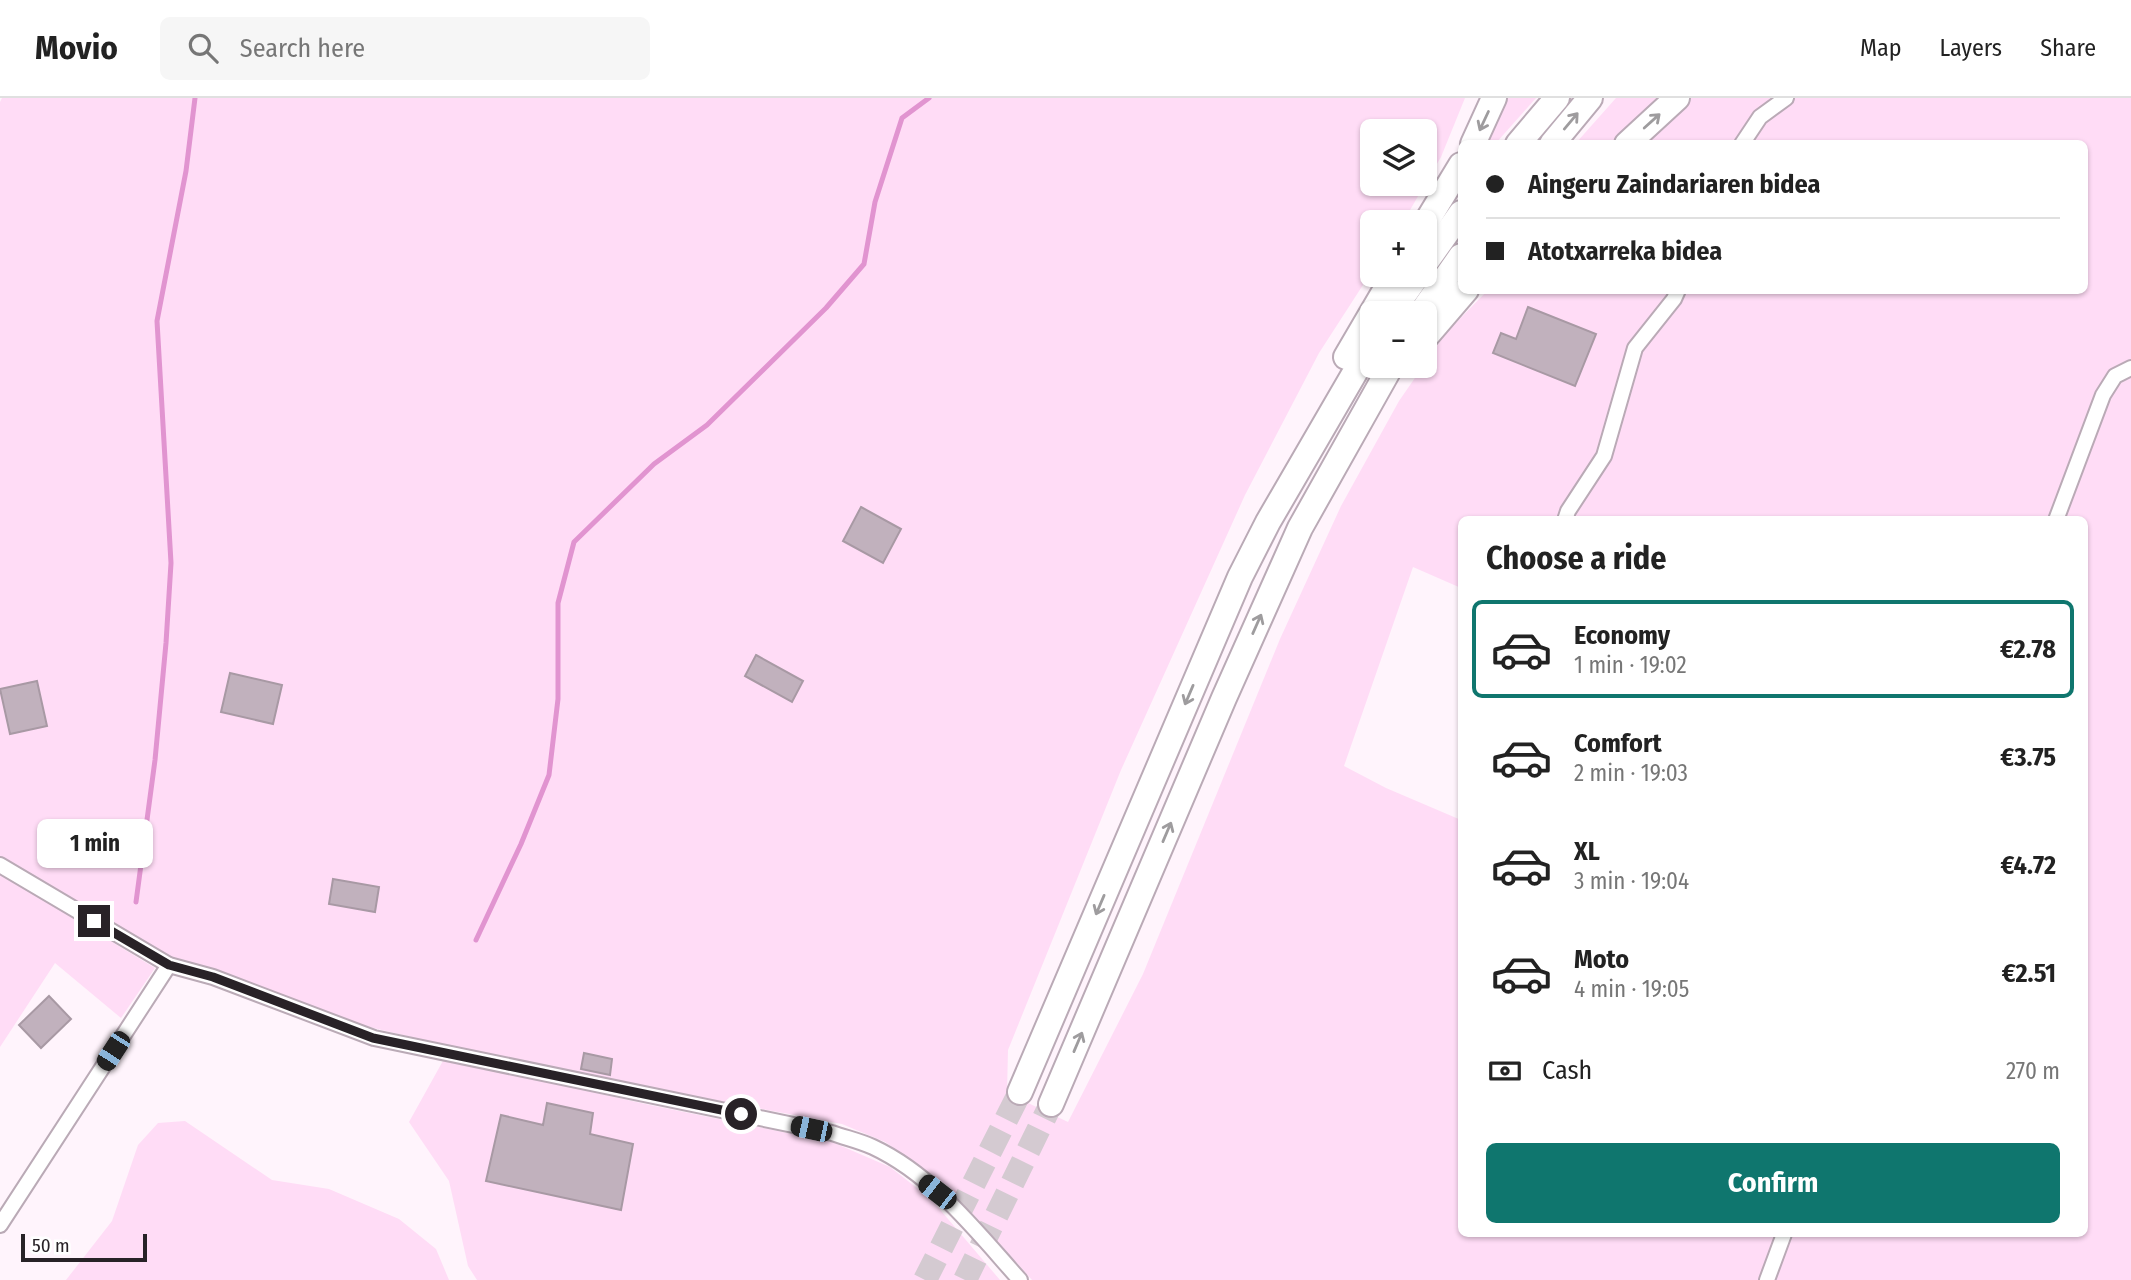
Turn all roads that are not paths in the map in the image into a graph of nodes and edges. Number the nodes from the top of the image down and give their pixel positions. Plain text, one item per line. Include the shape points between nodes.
1 (1493, 98) edge
2 (1556, 98) edge
3 (1590, 98) edge
4 (1677, 98) edge
5 (1787, 98) edge
6 (1475, 140) edge
7 (1521, 140) edge
8 (1555, 140) edge
9 (1631, 140) edge
10 (1745, 140) edge
11 (1458, 170) edge
12 (1434, 210) edge
13 (1458, 217) edge
14 (1437, 247) edge
15 (1458, 260) edge
16 (1387, 287) edge
17 (1463, 294) edge
18 (1676, 294) edge
19 (1429, 301) edge
20 (1437, 324) edge
21 (1360, 364) edge
22 (2131, 368) edge
23 (1384, 378) edge
24 (1392, 378) edge
25 (1370, 403) junction
26 (1566, 516) edge
27 (2058, 516) edge
28 (1268, 522) junction
29 (0, 865) edge
30 (169, 965) junction
31 (1020, 1093) tunnel mouth
32 (1051, 1104) tunnel mouth
33 (0, 1225) edge
34 (1783, 1237) edge
35 (1020, 1280) edge
36 (1767, 1280) edge

1 -> 6 highway
2 - 7 highway
8 -> 3 highway
9 -> 4 highway
5 - 10 street via 1760,117
11 - 12 highway
13 - 14 highway
15 - 19 highway
16 - 28 highway via 1308,422
17 - 20 highway
18 - 26 street via 1635,348 1604,456
21 - 28 highway
22 - 27 street via 2115,376 2103,395
23 - 25 highway
24 - 25 highway
32 -> 25 highway via 1300,528
28 -> 31 highway via 1240,577
29 - 30 street
30 - 33 street
30 - 35 street via 213,977 373,1038 832,1133 873,1147 937,1192
34 - 36 street

